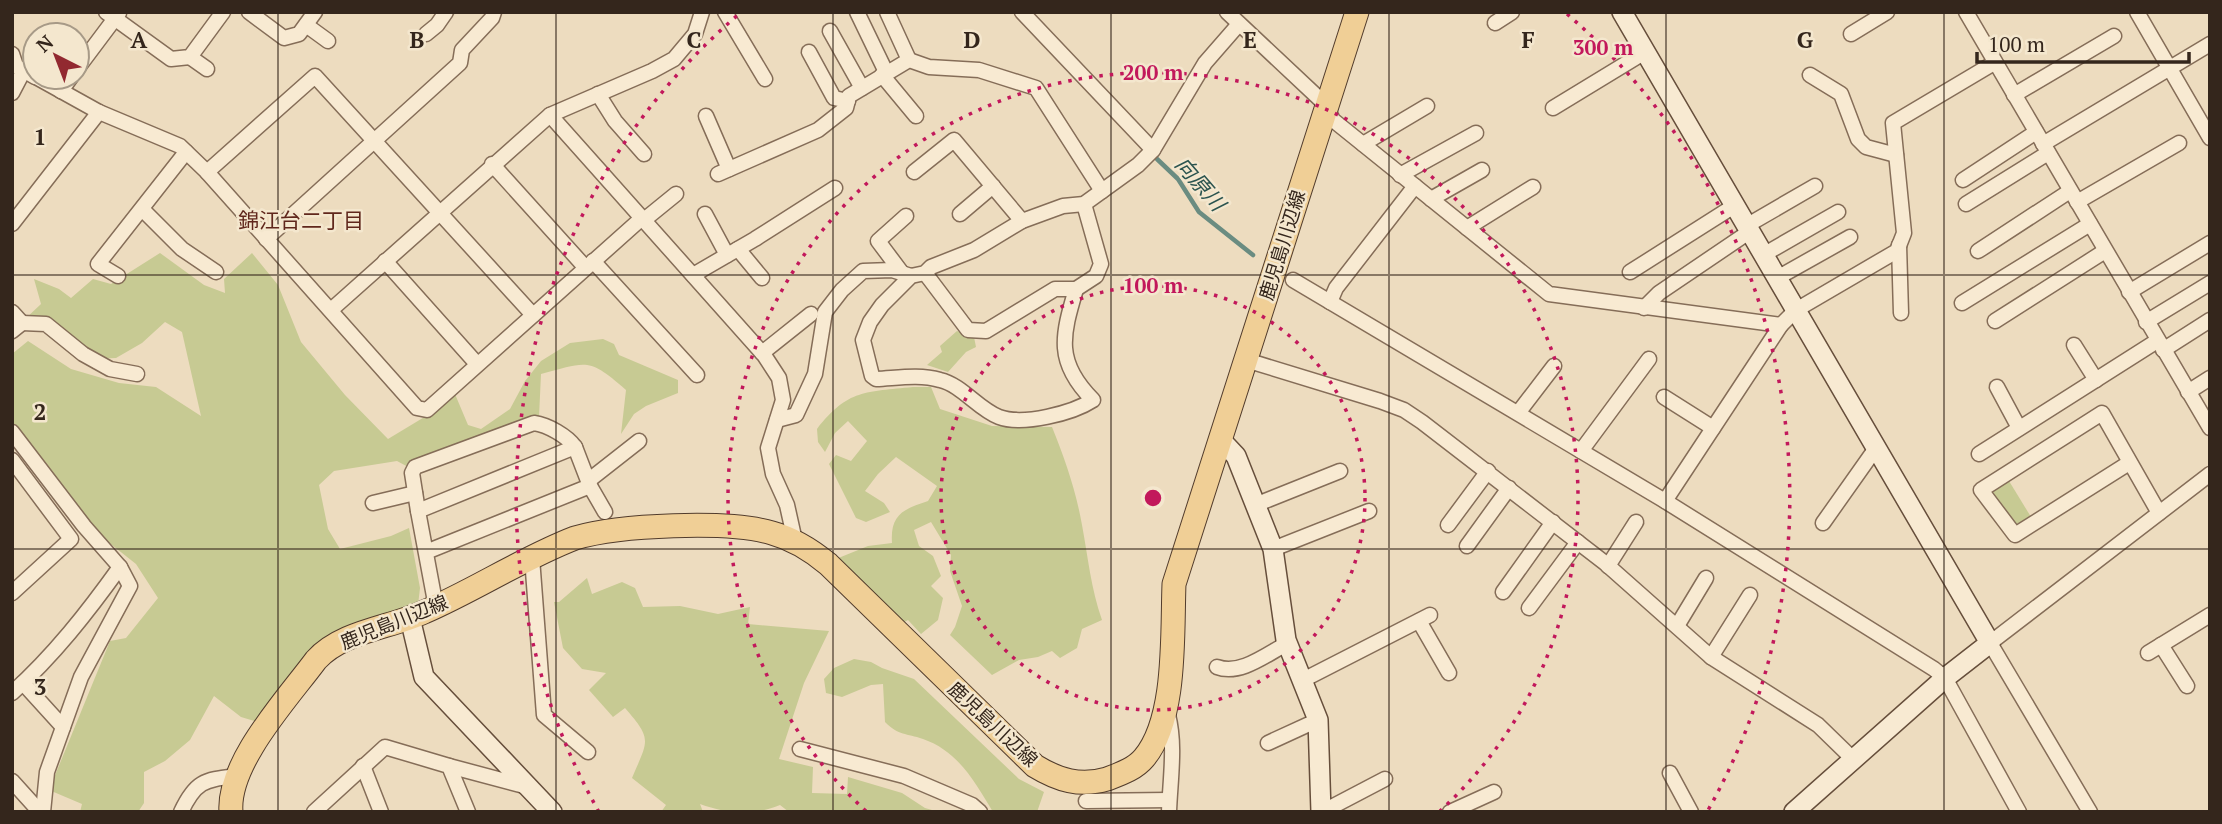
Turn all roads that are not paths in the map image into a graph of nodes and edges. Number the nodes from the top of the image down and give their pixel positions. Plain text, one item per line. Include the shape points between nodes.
1 (223, 12) edge
2 (249, 12) edge
3 (315, 12) edge
4 (446, 12) edge
5 (494, 12) edge
6 (702, 12) edge
7 (725, 12) edge
8 (857, 12) edge
9 (887, 12) edge
10 (1022, 12) edge
11 (1227, 12) edge
12 (1357, 12) edge
13 (1512, 12) edge
14 (1622, 12) edge
15 (1887, 12) edge
16 (1966, 12) edge
17 (2137, 12) edge
18 (114, 14) edge
19 (1495, 23) dead end
20 (1239, 24) junction
21 (306, 25) junction
22 (830, 31) dead end
23 (426, 34) dead end
24 (1851, 34) dead end
25 (2114, 36) dead end
26 (328, 41) dead end
27 (2210, 44) edge
28 (91, 48) edge
29 (809, 52) dead end
30 (1645, 52) junction
31 (12, 54) edge
32 (190, 57) junction
33 (909, 60) junction
34 (1994, 63) junction
35 (21, 69) edge
36 (207, 69) dead end
37 (2170, 69) junction
38 (884, 74) junction
39 (1810, 75) dead end
40 (765, 79) dead end
41 (862, 88) junction
42 (61, 91) edge
43 (598, 94) junction
44 (2014, 95) junction
45 (848, 101) junction
46 (1325, 104) junction
47 (1427, 106) dead end
48 (1553, 108) dead end
49 (99, 112) junction
50 (550, 115) junction
51 (706, 116) dead end
52 (916, 116) dead end
53 (1476, 133) dead end
54 (2210, 138) edge
55 (374, 142) junction
56 (2043, 143) junction
57 (2179, 143) dead end
58 (1363, 144) junction
59 (1153, 150) junction
60 (186, 152) junction
61 (644, 154) dead end
62 (1896, 155) junction
63 (492, 164) junction
64 (1482, 170) dead end
65 (207, 172) junction
66 (914, 173) dead end
67 (1401, 174) junction
68 (1963, 180) dead end
69 (993, 186) junction
70 (1415, 186) junction
71 (1815, 186) dead end
72 (1533, 187) dead end
73 (835, 188) dead end
74 (1102, 191) junction
75 (676, 194) dead end
76 (2073, 197) junction
77 (1431, 200) junction
78 (1084, 204) junction
79 (1966, 204) dead end
80 (1734, 206) junction
81 (142, 209) junction
82 (438, 212) junction
83 (1838, 212) dead end
84 (705, 214) dead end
85 (960, 214) dead end
86 (906, 216) dead end
87 (643, 219) junction
88 (1022, 220) junction
89 (12, 224) edge
90 (2090, 224) junction
91 (1467, 228) junction
92 (1748, 229) junction
93 (1850, 237) dead end
94 (265, 239) junction
95 (2210, 243) edge
96 (1899, 245) junction
97 (1978, 251) dead end
98 (2105, 251) junction
99 (732, 252) junction
100 (1763, 255) junction
101 (385, 261) junction
102 (589, 264) junction
103 (216, 272) dead end
104 (1630, 272) dead end
105 (912, 274) junction
106 (693, 275) junction
107 (118, 276) dead end
108 (762, 278) dead end
109 (1777, 278) junction
110 (1293, 281) dead end
111 (2210, 283) edge
112 (1076, 289) junction
113 (2129, 292) junction
114 (1330, 302) junction
115 (1962, 303) dead end
116 (1644, 308) junction
117 (331, 310) junction
118 (1796, 310) junction
119 (1901, 313) dead end
120 (811, 314) dead end
121 (533, 315) junction
122 (2002, 320) dead end
123 (2210, 320) edge
124 (16, 322) edge
125 (2146, 322) junction
126 (1781, 325) junction
127 (2074, 345) dead end
128 (2160, 346) junction
129 (762, 353) junction
130 (1649, 359) dead end
131 (1246, 360) junction
132 (477, 364) junction
133 (1554, 366) dead end
134 (137, 374) dead end
135 (697, 375) dead end
136 (2210, 378) edge
137 (2096, 380) junction
138 (1997, 387) dead end
139 (2188, 392) junction
140 (1664, 397) dead end
141 (1518, 413) junction
142 (777, 420) junction
143 (1713, 428) junction
144 (2019, 428) junction
145 (2210, 428) edge
146 (12, 432) edge
147 (1220, 439) junction
148 (639, 441) dead end
149 (575, 446) junction
150 (1876, 448) junction
151 (1581, 451) junction
152 (1979, 454) dead end
153 (12, 460) edge
154 (2129, 463) junction
155 (1340, 471) dead end
156 (1488, 471) junction
157 (2210, 474) edge
158 (589, 483) junction
159 (1509, 488) junction
160 (415, 493) junction
161 (1665, 501) junction
162 (373, 503) dead end
163 (1255, 505) junction
164 (418, 511) junction
165 (1369, 511) dead end
166 (605, 512) dead end
167 (2159, 513) junction
168 (1553, 522) junction
169 (1636, 522) dead end
170 (1823, 523) dead end
171 (1448, 525) dead end
172 (795, 541) junction
173 (1578, 542) junction
174 (1467, 545) dead end
175 (1273, 549) junction
176 (426, 552) junction
177 (532, 558) junction
178 (1608, 566) junction
179 (120, 567) junction
180 (1706, 578) dead end
181 (1503, 592) dead end
182 (12, 593) edge
183 (1750, 595) dead end
184 (436, 607) junction
185 (1529, 608) dead end
186 (2210, 615) edge
187 (410, 618) junction
188 (1677, 625) junction
189 (1287, 643) junction
190 (1990, 643) junction
191 (1712, 657) junction
192 (1217, 667) dead end
193 (1449, 673) dead end
194 (1945, 678) junction
195 (1303, 680) junction
196 (2187, 686) dead end
197 (18, 688) edge
198 (1165, 707) junction
199 (1318, 720) junction
200 (63, 727) junction
201 (1268, 743) dead end
202 (800, 750) dead end
203 (588, 752) dead end
204 (1853, 760) junction
205 (363, 766) junction
206 (449, 766) junction
207 (1670, 773) dead end
208 (237, 776) junction
209 (1385, 779) dead end
210 (12, 781) edge
211 (528, 787) junction
212 (1494, 792) dead end
213 (1086, 801) dead end
214 (1169, 806) edge
215 (41, 812) edge
216 (180, 812) edge
217 (231, 812) edge
218 (314, 812) edge
219 (381, 812) edge
220 (468, 812) edge
221 (552, 812) edge
222 (980, 812) edge
223 (1322, 812) edge
224 (1450, 812) edge
225 (1691, 812) edge
226 (1794, 812) edge
227 (2019, 812) edge
228 (2090, 812) edge

1 - 32 street
2 - 21 street via 284,38 299,34
3 - 21 street
4 - 23 street
5 - 55 street via 461,50 460,63
6 - 43 street via 695,34 674,59
7 - 40 street
8 - 38 street
9 - 33 street
10 - 59 street
11 - 20 street
12 - 46 main road, 鹿児島川辺線
13 - 19 street
14 - 30 street
15 - 24 street
16 - 34 street
17 - 37 street
18 - 28 street
18 - 32 street via 171,59
20 - 46 street
20 - 59 street via 1205,63
21 - 26 street
22 - 41 street
25 - 44 street
27 - 37 street
29 - 45 street via 834,98
30 - 48 street
30 - 80 street
31 - 35 street
32 - 36 street
33 - 38 street
33 - 74 street via 979,70 1036,88
34 - 44 street
34 - 62 street via 1893,123
37 - 54 street
37 - 56 street
38 - 41 street
38 - 52 street
39 - 62 street via 1841,94 1858,139 1866,147
41 - 45 street
42 - 49 street
43 - 50 street
43 - 61 street
44 - 56 street
45 - 51 street via 846,108 818,130 724,172
46 - 58 street via 1333,120
46 - 131 main road, 鹿児島川辺線
47 - 58 street
49 - 60 street
49 - 89 street
50 - 63 street
50 - 87 street
53 - 67 street
55 - 65 street via 316,76
55 - 82 street
55 - 94 street
56 - 68 street
56 - 76 street
56 - 79 street
57 - 76 street
58 - 67 street
59 - 74 street
60 - 65 street
60 - 81 street
62 - 96 street via 1904,233
63 - 82 street
63 - 102 street
64 - 77 street
65 - 94 street
66 - 69 street via 954,140
67 - 70 street
69 - 85 street
69 - 88 street
70 - 77 street
70 - 114 street
71 - 92 street
72 - 91 street
73 - 99 street
74 - 78 street
75 - 87 street
76 - 90 street
76 - 97 street
77 - 91 street
78 - 88 street
78 - 112 street via 1101,264 1096,276
80 - 92 street
80 - 104 street
81 - 103 street via 182,249
81 - 107 street via 98,264
82 - 101 street
82 - 121 street
83 - 100 street
84 - 99 street
86 - 105 street via 889,224 878,241
87 - 102 street
87 - 106 street
88 - 105 street via 974,250
90 - 98 street
90 - 115 street
91 - 116 street via 1549,294
92 - 100 street
92 - 116 street
93 - 109 street
94 - 117 street
95 - 113 street
96 - 118 street via 1897,251
96 - 119 street
98 - 113 street
98 - 122 street
99 - 106 street
99 - 108 street
100 - 109 street
101 - 117 street
101 - 132 street
102 - 121 street
102 - 135 street
105 - 112 street via 968,330 986,331 1055,289
105 - 112 street via 870,322 863,340 872,376 943,380 1000,418 1037,419 1079,409 1093,400 1077,384 1064,352
105 - 142 street via 863,271 842,290 825,312 815,374 796,415
106 - 129 street
109 - 118 street
110 - 114 street
111 - 125 street
113 - 125 street
114 - 141 street
116 - 126 street
117 - 132 street via 418,408 427,410
118 - 126 street
118 - 150 street
120 - 129 street
121 - 132 street
123 - 128 street
124 - 134 street via 46,324 110,369
125 - 128 street
126 - 143 street
127 - 137 street
128 - 137 street
128 - 139 street
129 - 142 street via 779,378 783,400
130 - 151 street
131 - 147 main road, 鹿児島川辺線
131 - 156 street via 1404,410
133 - 141 street
136 - 139 street
137 - 144 street
138 - 144 street
139 - 145 street
140 - 143 street
141 - 151 street
142 - 172 street via 768,448
143 - 161 street
144 - 152 street
146 - 179 street
147 - 163 street via 1236,456
147 - 198 main road, 鹿児島川辺線 via 1174,584
148 - 158 street
149 - 158 street
149 - 160 street via 534,424 415,467
149 - 164 street
150 - 170 street
150 - 190 street
151 - 161 street
153 - 182 street via 71,539
154 - 154 street via 2102,413 1981,490 2015,535
154 - 167 street
155 - 163 street
156 - 159 street
156 - 171 street
157 - 167 street
158 - 166 street
158 - 176 street
159 - 168 street
159 - 174 street
160 - 162 street
160 - 164 street
161 - 194 street
163 - 175 street
164 - 176 street
165 - 175 street
167 - 190 street
168 - 173 street
168 - 181 street
169 - 178 street
172 - 177 main road, 鹿児島川辺線 via 733,527 651,528 583,536
172 - 198 main road, 鹿児島川辺線 via 828,564 1020,754 1050,776 1087,782 1130,769 1150,749
173 - 178 street
173 - 185 street
175 - 189 street
176 - 184 street
177 - 184 main road, 鹿児島川辺線
177 - 203 street via 544,715
178 - 188 street
179 - 197 street via 82,620
179 - 200 street via 130,586 81,677
180 - 188 street
183 - 191 street
184 - 187 main road, 鹿児島川辺線
186 - 196 street via 2154,649
187 - 208 main road, 鹿児島川辺線 via 344,640 321,654 252,747
187 - 211 street via 424,677
188 - 191 street
189 - 192 street via 1237,669
189 - 195 street
190 - 194 street
190 - 228 street
191 - 204 street via 1818,726
193 - 195 street via 1424,618
194 - 204 street
194 - 227 street
195 - 199 street
197 - 200 street
198 - 214 street via 1170,725
199 - 201 street
199 - 223 street
200 - 215 street via 47,772
202 - 222 street via 904,776
204 - 226 street
205 - 206 street via 385,747
205 - 218 street
205 - 219 street
206 - 211 street
206 - 220 street
207 - 225 street
208 - 216 street via 203,780
208 - 217 main road, 鹿児島川辺線
209 - 223 street
210 - 215 street
211 - 221 street
212 - 224 street
213 - 214 street

